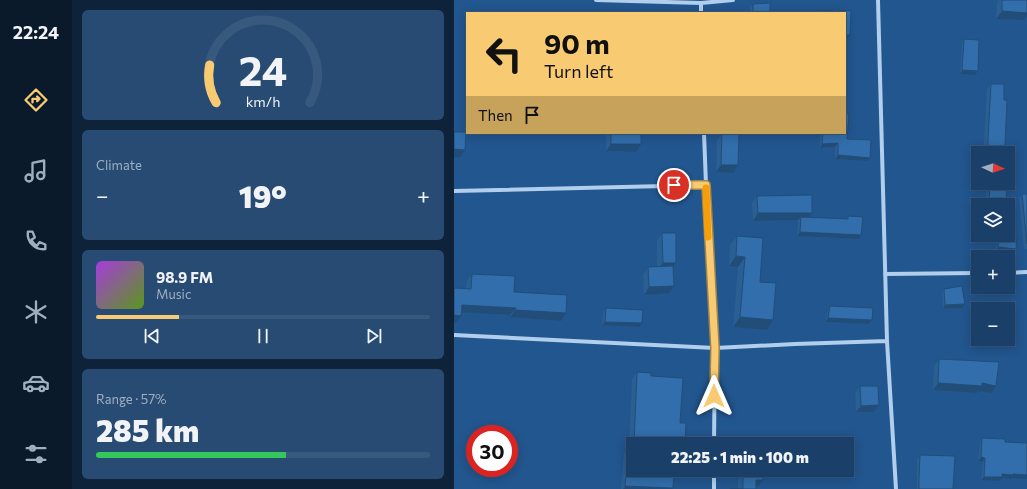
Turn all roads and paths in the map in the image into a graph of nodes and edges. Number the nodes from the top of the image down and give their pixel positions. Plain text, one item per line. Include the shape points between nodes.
1 (596, 0) edge
2 (733, 0) edge
3 (878, 0) edge
4 (701, 3) junction
5 (701, 12) edge
6 (704, 134) edge
7 (706, 185) junction
8 (454, 191) edge
9 (1027, 272) edge
10 (971, 273) edge
11 (1015, 273) edge
12 (885, 274) junction
13 (454, 335) edge
14 (887, 341) junction
15 (715, 348) junction
16 (714, 437) edge
17 (714, 477) edge
18 (714, 489) edge
19 (896, 489) edge

1 - 4 street
2 - 4 street
3 - 12 street
4 - 5 street
6 - 7 street
7 - 8 street
7 - 15 street
9 - 11 street
10 - 12 street
12 - 14 street
13 - 15 street
14 - 15 street
14 - 19 street
15 - 16 street
17 - 18 street

